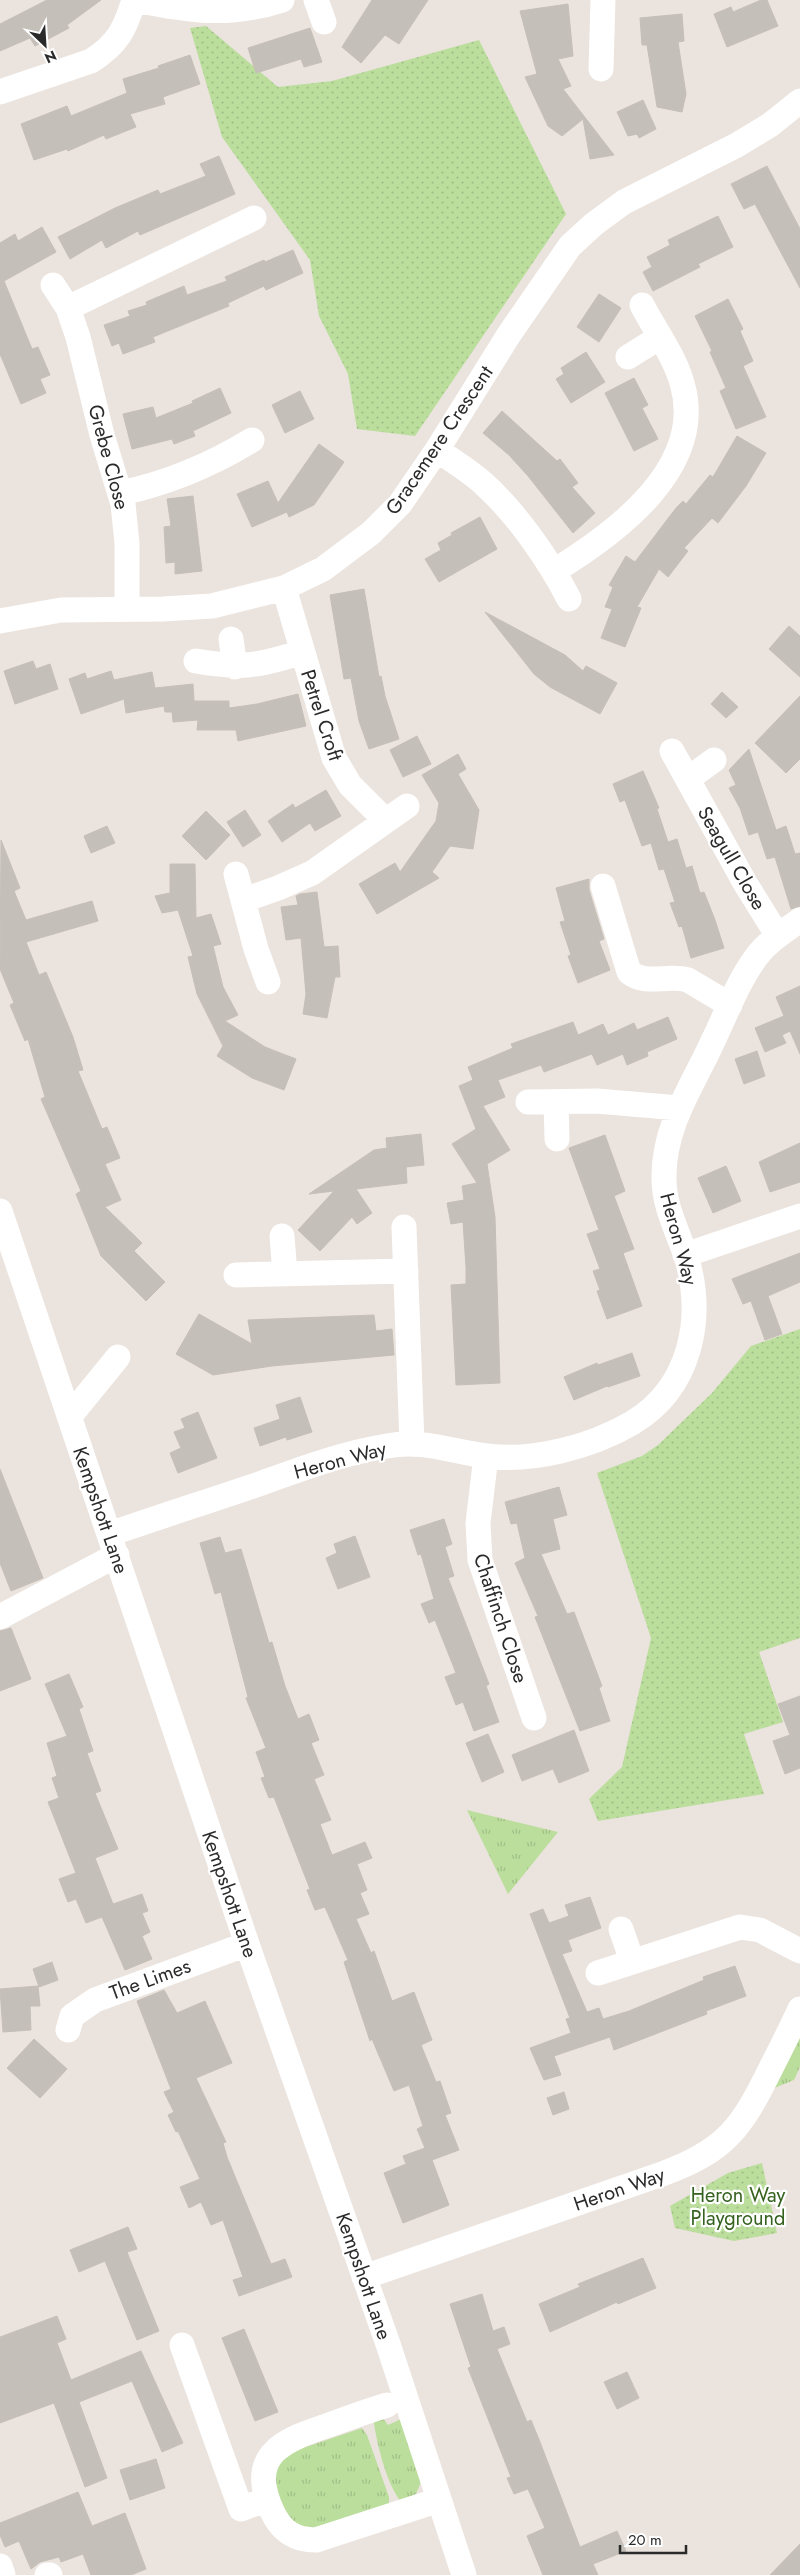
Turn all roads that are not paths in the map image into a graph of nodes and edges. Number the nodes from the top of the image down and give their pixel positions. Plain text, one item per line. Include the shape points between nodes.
1 (135, 0) edge
2 (282, 0) edge
3 (603, 0) edge
4 (601, 69) dead end
5 (0, 92) edge
6 (800, 101) edge
7 (254, 218) dead end
8 (53, 285) dead end
9 (642, 305) dead end
10 (68, 308) junction
11 (660, 338) junction
12 (628, 357) dead end
13 (252, 440) dead end
14 (437, 450) junction
15 (121, 493) junction
16 (554, 571) junction
17 (284, 588) junction
18 (569, 599) dead end
19 (127, 608) junction
20 (0, 621) edge
21 (231, 639) dead end
22 (302, 652) junction
23 (196, 661) dead end
24 (235, 667) junction
25 (672, 751) dead end
26 (714, 760) dead end
27 (688, 779) junction
28 (407, 806) dead end
29 (385, 820) junction
30 (236, 874) dead end
31 (603, 886) dead end
32 (244, 900) junction
33 (800, 920) edge
34 (778, 936) junction
35 (268, 982) dead end
36 (730, 1005) junction
37 (528, 1102) dead end
38 (556, 1102) junction
39 (679, 1108) junction
40 (557, 1139) dead end
41 (0, 1211) edge
42 (800, 1216) edge
43 (404, 1227) dead end
44 (282, 1236) dead end
45 (685, 1255) junction
46 (406, 1270) junction
47 (285, 1274) junction
48 (236, 1275) dead end
49 (118, 1357) dead end
50 (70, 1416) junction
51 (412, 1443) junction
52 (486, 1456) junction
53 (113, 1544) junction
54 (0, 1617) edge
55 (534, 1718) dead end
56 (621, 1929) dead end
57 (247, 1944) junction
58 (800, 1952) edge
59 (632, 1961) junction
60 (598, 1973) dead end
61 (800, 2009) edge
62 (68, 2030) dead end
63 (364, 2277) junction
64 (182, 2345) dead end
65 (387, 2404) dead end
66 (267, 2500) junction
67 (440, 2500) junction
68 (0, 2566) edge
69 (3, 2575) edge
70 (464, 2575) edge

1 - 2 street via 205,12 246,9
1 - 5 street via 120,35 103,53 91,61
3 - 4 street
6 - 14 street, Gracemere Crescent via 737,145 624,202 570,246 512,328
7 - 10 street
8 - 10 street, Grebe Close
9 - 11 street
10 - 15 street, Grebe Close
11 - 12 street
11 - 16 street via 676,366 685,395 687,423 676,455 655,488 628,518
13 - 15 street via 191,473
14 - 16 street via 470,472 495,495
14 - 17 street, Gracemere Crescent via 400,504 372,533 323,569
15 - 19 street, Grebe Close via 126,525
16 - 18 street
17 - 19 street, Gracemere Crescent via 212,606
17 - 22 street, Petrel Croft
19 - 20 street, Gracemere Crescent via 61,610
21 - 24 street
22 - 24 street, Petrel Croft via 264,664
22 - 29 street, Petrel Croft via 334,758 350,784
23 - 24 street, Petrel Croft
25 - 27 street, Seagull Close
26 - 27 street
27 - 34 street, Seagull Close via 744,883
28 - 29 street
29 - 32 street via 312,873
30 - 32 street
31 - 36 street via 629,972 647,980 688,980
32 - 35 street
33 - 34 street, Heron Way
34 - 36 street, Heron Way via 759,954
36 - 39 street, Heron Way
37 - 38 street
38 - 39 street via 597,1101
38 - 40 street
39 - 45 street, Heron Way via 668,1137 664,1178 667,1203
41 - 50 street, Kempshott Lane
42 - 45 street
43 - 46 street
44 - 47 street
45 - 52 street, Heron Way via 694,1288 693,1335 675,1382 656,1404 630,1424 574,1446 531,1456
46 - 47 street
46 - 51 street
47 - 48 street
49 - 50 street
50 - 53 street, Kempshott Lane
51 - 52 street, Heron Way
51 - 53 street, Heron Way via 335,1458
52 - 55 street, Chaffinch Close via 478,1523 479,1554
53 - 54 street, Heron Way
53 - 57 street, Kempshott Lane
56 - 59 street
57 - 62 street, The Limes via 94,2000 72,2016
57 - 63 street, Kempshott Lane
58 - 59 street via 760,1930 740,1927
59 - 60 street
61 - 63 street, Heron Way via 748,2115 729,2137 707,2154 662,2174
63 - 67 street, Kempshott Lane
64 - 66 street via 242,2509
65 - 66 street via 284,2442 266,2465
66 - 67 street via 283,2530 297,2538 311,2540
67 - 70 street, Kempshott Lane
68 - 69 street

